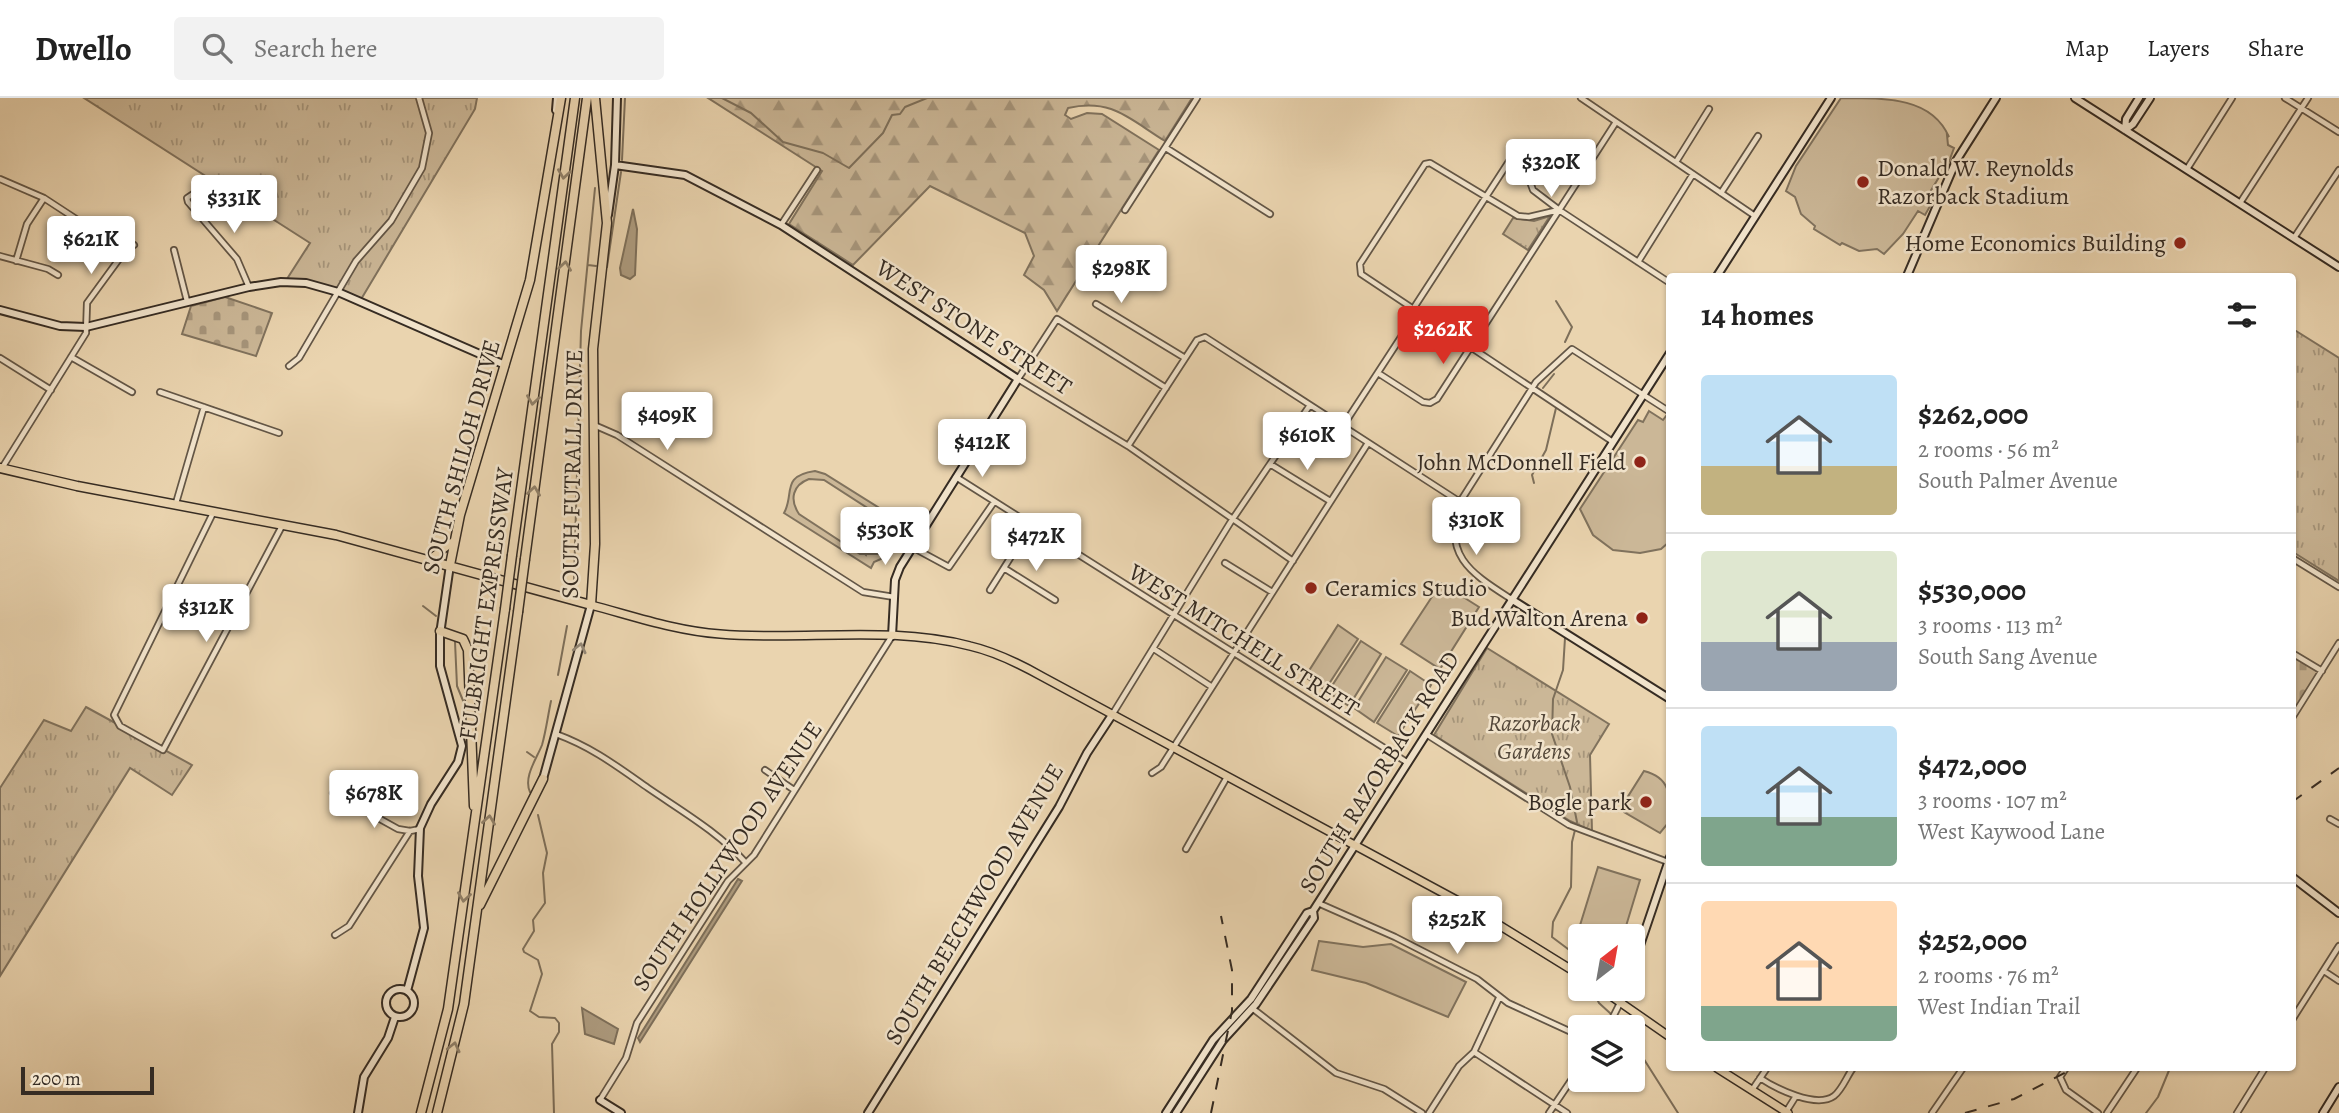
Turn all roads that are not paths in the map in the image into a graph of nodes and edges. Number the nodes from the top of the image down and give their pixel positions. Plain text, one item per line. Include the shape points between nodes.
1 (419, 98) edge
2 (559, 98) edge
3 (575, 98) edge
4 (587, 98) edge
5 (595, 98) edge
6 (617, 98) edge
7 (1198, 98) edge
8 (1581, 98) edge
9 (1831, 98) edge
10 (1996, 98) edge
11 (2075, 98) edge
12 (2139, 98) edge
13 (2150, 98) edge
14 (2232, 98) edge
15 (2285, 98) edge
16 (2308, 98) edge
17 (2301, 108) junction
18 (1709, 109) dead end
19 (1616, 122) junction
20 (2125, 130) junction
21 (2339, 132) edge
22 (1758, 136) dead end
23 (1166, 148) junction
24 (1676, 162) junction
25 (615, 165) junction
26 (2187, 169) junction
27 (817, 170) dead end
28 (2339, 170) edge
29 (1693, 174) junction
30 (0, 179) edge
31 (1721, 193) junction
32 (193, 194) dead end
33 (1487, 196) junction
34 (44, 198) junction
35 (2240, 203) junction
36 (1125, 210) dead end
37 (1559, 210) junction
38 (1270, 214) dead end
39 (1756, 216) junction
40 (607, 223) junction
41 (781, 225) junction
42 (2294, 239) junction
43 (134, 245) dead end
44 (174, 250) dead end
45 (125, 251) junction
46 (0, 256) edge
47 (16, 261) junction
48 (1638, 262) junction
49 (2339, 267) edge
50 (1719, 273) edge
51 (1908, 273) edge
52 (58, 275) dead end
53 (1666, 280) edge
54 (248, 287) junction
55 (338, 292) junction
56 (187, 301) junction
57 (1096, 304) dead end
58 (0, 310) edge
59 (1415, 310) junction
60 (86, 327) junction
61 (1471, 347) junction
62 (71, 357) junction
63 (0, 358) edge
64 (1185, 358) junction
65 (1666, 359) edge
66 (505, 365) junction
67 (289, 366) dead end
68 (1378, 373) junction
69 (1018, 379) junction
70 (1533, 387) junction
71 (1166, 388) junction
72 (51, 390) junction
73 (132, 392) dead end
74 (160, 392) dead end
75 (1643, 394) junction
76 (1310, 405) junction
77 (204, 407) junction
78 (1666, 409) edge
79 (593, 425) junction
80 (1343, 426) junction
81 (279, 433) dead end
82 (1613, 442) junction
83 (1368, 443) junction
84 (1128, 446) junction
85 (1270, 464) junction
86 (0, 469) edge
87 (956, 477) junction
88 (1330, 501) junction
89 (993, 502) junction
90 (1460, 502) junction
91 (175, 505) junction
92 (214, 512) junction
93 (1234, 518) junction
94 (1031, 525) junction
95 (282, 526) junction
96 (454, 541) junction
97 (912, 547) junction
98 (430, 559) junction
99 (2296, 560) edge
100 (1293, 561) junction
101 (1225, 563) dead end
102 (450, 565) junction
103 (1004, 568) junction
104 (2339, 587) edge
105 (990, 590) dead end
106 (1272, 592) junction
107 (894, 597) junction
108 (1511, 599) junction
109 (1055, 600) dead end
110 (591, 605) junction
111 (1174, 617) junction
112 (440, 631) junction
113 (892, 636) junction
114 (2339, 643) edge
115 (1154, 649) junction
116 (1233, 654) junction
117 (2296, 655) edge
118 (2322, 671) junction
119 (1212, 687) junction
120 (1666, 696) edge
121 (2296, 712) edge
122 (1112, 715) junction
123 (556, 734) junction
124 (1426, 734) junction
125 (1173, 748) junction
126 (1408, 764) junction
127 (765, 770) dead end
128 (1152, 773) dead end
129 (1227, 777) junction
130 (543, 779) joint
131 (794, 790) junction
132 (333, 793) dead end
133 (2330, 819) dead end
134 (2339, 824) edge
135 (420, 828) junction
136 (474, 830) junction
137 (410, 831) junction
138 (1355, 846) junction
139 (1186, 849) dead end
140 (1666, 858) edge
141 (746, 863) junction
142 (1666, 868) edge
143 (2296, 880) edge
144 (1318, 903) junction
145 (2339, 913) edge
146 (476, 915) junction
147 (1645, 930) edge
148 (335, 935) dead end
149 (2339, 946) edge
150 (1568, 967) edge
151 (2323, 971) junction
152 (2339, 981) edge
153 (407, 991) junction
154 (1499, 998) junction
155 (1618, 1001) edge
156 (1621, 1003) junction
157 (1250, 1006) junction
158 (2296, 1014) edge
159 (1614, 1015) edge
160 (395, 1017) junction
161 (1568, 1030) edge
162 (1666, 1034) edge
163 (1474, 1052) junction
164 (1722, 1071) edge
165 (1765, 1071) edge
166 (1851, 1071) edge
167 (1961, 1071) edge
168 (2064, 1071) edge
169 (2135, 1071) edge
170 (2263, 1071) edge
171 (1760, 1078) junction
172 (1568, 1085) edge
173 (2339, 1087) edge
174 (1752, 1090) junction
175 (1796, 1096) junction
176 (600, 1100) joint
177 (1555, 1105) junction
178 (1787, 1112) edge
179 (358, 1113) edge
180 (421, 1113) edge
181 (437, 1113) edge
182 (621, 1113) edge
183 (868, 1113) edge
184 (1167, 1113) edge
185 (1176, 1113) edge
186 (1422, 1113) edge
187 (1429, 1113) edge
188 (1549, 1113) edge
189 (1567, 1113) edge
190 (1932, 1113) edge
191 (2098, 1113) edge
192 (2107, 1113) edge
193 (2237, 1113) edge
194 (2323, 1113) edge

1 - 55 street via 429,133 422,168 391,221 362,253
2 - 66 highway, SOUTH SHILOH DRIVE via 535,258
3 -> 136 highway, FULBRIGHT EXPRESSWAY, bridge
146 -> 4 highway, FULBRIGHT EXPRESSWAY, bridge
5 - 40 highway
6 - 25 street, SOUTH FUTRALL DRIVE
7 - 23 street
8 - 19 street
9 - 39 street
10 - 51 street via 1947,181
11 - 20 street
12 - 20 street
13 - 20 street
14 - 26 street
15 - 17 street
16 - 17 street
17 - 21 street
17 - 35 street
18 - 24 street
19 - 24 street
19 - 37 street
20 - 26 street
22 - 31 street
23 - 36 street
23 - 38 street
24 - 29 street
25 - 40 street, SOUTH FUTRALL DRIVE
25 - 41 street, WEST STONE STREET via 685,176
26 - 35 street
27 - 41 street
28 - 42 street
29 - 31 street
29 - 48 street
30 - 34 street
31 - 39 street
32 - 54 street via 188,202 237,259
33 - 37 street via 1522,217
33 - 37 street via 1517,149 1532,190
33 - 59 street
33 - 59 street via 1425,164 1360,264 1361,274
34 - 45 street
34 - 47 street via 27,224
35 - 42 street
37 - 48 street
37 - 61 street
39 - 50 street
40 - 79 highway, SOUTH FUTRALL DRIVE via 594,320
41 - 69 street, WEST STONE STREET
42 - 49 street
43 - 45 street
44 - 56 street
45 - 60 street via 87,303
46 - 47 street
47 - 52 street
48 - 53 street
54 - 55 street via 294,282
54 - 56 street
55 - 66 street
55 - 67 street via 299,358
56 - 60 street
57 - 64 street
58 - 60 street via 60,326
59 - 61 street
59 - 68 street
60 - 62 street
61 - 68 street via 1430,403
61 - 70 street
62 - 72 street
62 - 73 street
63 - 72 street
64 - 71 street
64 - 76 street via 1202,337
65 - 75 street, SOUTH RAZORBACK ROAD
66 - 96 highway, SOUTH SHILOH DRIVE
68 - 80 street
69 - 71 street via 1057,318
69 - 84 street, WEST STONE STREET
69 - 87 street
70 - 75 street via 1572,349
70 - 82 street
70 - 90 street
71 - 84 street
72 - 86 street
74 - 77 street
75 - 78 street
75 - 82 street, SOUTH RAZORBACK ROAD
76 - 80 street
76 - 85 street
77 - 81 street
77 - 91 street
79 - 107 street via 617,435 863,592
79 - 110 highway, SOUTH FUTRALL DRIVE
80 - 83 street
82 - 108 street, SOUTH RAZORBACK ROAD
83 - 88 street
83 - 90 street
84 - 93 street, WEST STONE STREET
85 - 88 street
85 - 93 street
86 - 91 highway
87 - 89 street, WEST MITCHELL STREET
87 - 97 street
88 - 100 street
89 - 94 street, WEST MITCHELL STREET
89 - 97 street via 949,566
90 - 108 street via 1454,536 1461,558 1478,577
91 - 92 highway
92 - 95 highway
92 - 95 street via 115,710 120,726 163,750
93 - 100 street, WEST STONE STREET
93 - 111 street
94 - 103 street
94 - 111 street, WEST MITCHELL STREET
95 - 98 highway
96 - 98 main road
96 - 102 highway, SOUTH SHILOH DRIVE
97 - 107 street via 897,572
98 - 102 highway
99 - 104 street
100 - 106 street
101 - 106 street
102 - 110 highway
102 - 112 street, SOUTH SHILOH DRIVE
103 - 105 street
103 - 109 street
106 - 116 street
107 - 113 street
108 - 120 street
108 - 124 street, SOUTH RAZORBACK ROAD
110 - 113 main road via 671,627 719,634
123 -> 110 street, SOUTH FUTRALL DRIVE
111 - 115 street
111 - 116 street, WEST MITCHELL STREET
112 - 135 street, SOUTH SHILOH DRIVE via 442,677 462,746 458,762
112 - 136 highway via 463,639 468,650
113 - 122 main road via 947,641 995,654
113 - 131 street, SOUTH HOLLYWOOD AVENUE
114 - 118 street
115 - 119 street
115 - 122 street
116 - 119 street
116 - 126 street, WEST MITCHELL STREET
117 - 118 street
118 - 121 street
119 - 125 street
122 - 125 main road
122 - 183 street, SOUTH BEECHWOOD AVENUE
123 - 130 street, SOUTH FUTRALL DRIVE
123 - 141 street via 584,744 632,775 724,838
124 - 126 street, SOUTH RAZORBACK ROAD
124 - 140 street via 1571,826
125 - 128 street
125 - 129 main road
126 - 138 street, SOUTH RAZORBACK ROAD
127 - 131 street
129 - 138 main road
129 - 139 street
130 - 146 highway
131 - 141 street, SOUTH HOLLYWOOD AVENUE
132 - 137 street via 398,829
133 - 134 street
135 - 137 street
135 - 153 street, SOUTH SHILOH DRIVE via 418,876 424,928
136 -> 180 highway, FULBRIGHT EXPRESSWAY via 448,1009
137 - 148 street via 349,926
138 - 144 street, SOUTH RAZORBACK ROAD
138 - 150 main road via 1524,938
141 - 176 street, SOUTH HOLLYWOOD AVENUE via 724,887 637,1023 625,1058
142 - 147 street
143 - 145 street
144 - 154 street via 1477,979
144 - 157 street, SOUTH RAZORBACK ROAD via 1314,918
181 -> 146 highway, FULBRIGHT EXPRESSWAY via 464,1004
149 - 151 street
151 - 152 street
151 - 158 street
153 - 160 street via 414,1008 408,1015
153 - 160 street via 394,990 387,996 388,1011
154 - 161 street
154 - 163 street
155 - 156 main road
156 - 159 street
156 - 162 main road
157 - 184 street, SOUTH RAZORBACK ROAD via 1213,1040
157 - 185 street, SOUTH RAZORBACK ROAD
157 - 186 street via 1336,1073 1384,1089
160 - 179 street via 364,1077
163 - 177 street
163 - 187 street
164 - 174 main road
165 - 171 street
166 - 175 street via 1831,1097
167 - 190 street
168 - 191 street via 2060,1077 2066,1090
169 - 192 street
170 - 193 street
171 - 174 street
171 - 175 street
172 - 177 street
173 - 194 street
174 - 178 main road
175 - 178 street
176 - 182 street
177 - 188 street
177 - 189 street

